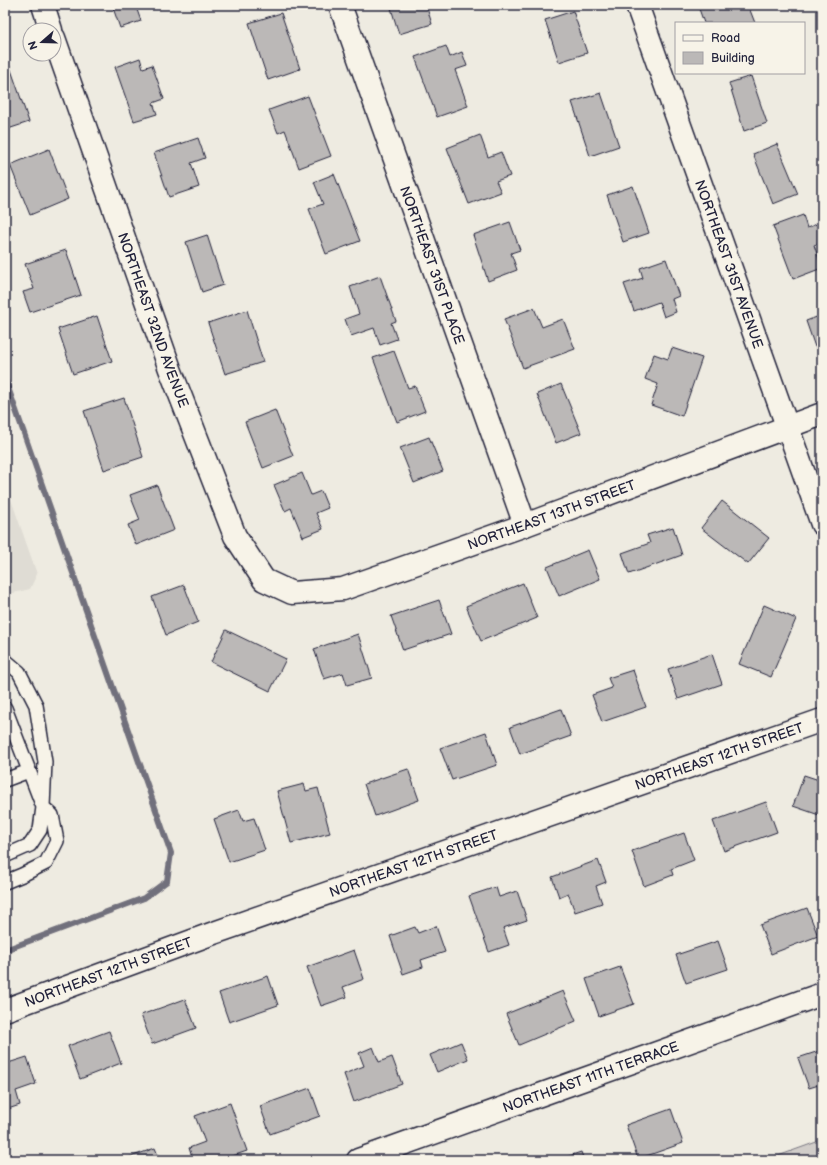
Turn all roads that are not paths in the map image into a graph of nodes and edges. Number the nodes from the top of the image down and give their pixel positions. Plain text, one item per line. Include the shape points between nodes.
1 (43, 5) edge
2 (340, 5) edge
3 (637, 5) edge
4 (48, 22) edge
5 (62, 61) edge
6 (822, 414) edge
7 (788, 426) junction
8 (822, 524) edge
9 (525, 525) junction
10 (278, 586) joint
11 (5, 660) edge
12 (5, 708) edge
13 (822, 720) edge
14 (30, 771) junction
15 (5, 780) edge
16 (43, 807) junction
17 (5, 856) edge
18 (5, 882) edge
19 (822, 994) edge
20 (5, 1010) edge
21 (358, 1160) edge

1 - 4 street
2 - 9 street, NORTHEAST 31ST PLACE
3 - 7 street, NORTHEAST 31ST AVENUE
5 - 10 street, NORTHEAST 32ND AVENUE via 170,369 235,536 264,580
6 - 7 street, NORTHEAST 13TH STREET
7 - 8 street, NORTHEAST 31ST AVENUE
7 - 9 street, NORTHEAST 13TH STREET
9 - 10 street, NORTHEAST 13TH STREET via 343,589 292,593
11 - 16 lane via 19,672 36,705 45,762
12 - 14 lane
13 - 20 street, NORTHEAST 12TH STREET via 219,931
14 - 15 lane
14 - 16 lane
16 - 17 lane via 40,830 30,845
16 - 18 lane via 52,815 57,841 46,863
19 - 21 street, NORTHEAST 11TH TERRACE

